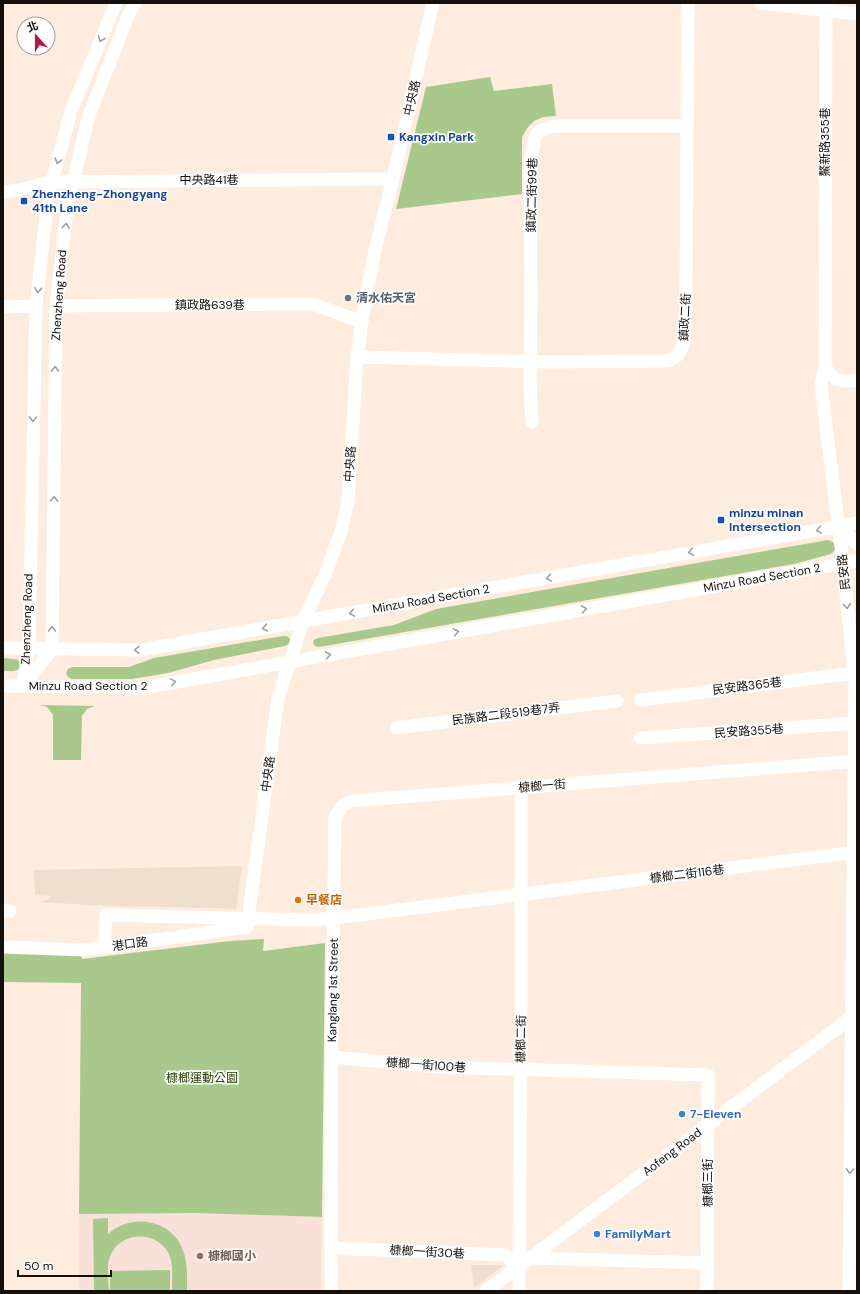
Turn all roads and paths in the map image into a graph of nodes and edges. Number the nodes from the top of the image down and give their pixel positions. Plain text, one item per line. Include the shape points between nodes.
1 (116, 3) edge
2 (136, 3) edge
3 (433, 3) edge
4 (688, 3) edge
5 (769, 4) edge
6 (826, 7) edge
7 (857, 14) edge
8 (686, 126) junction
9 (393, 179) junction
10 (74, 181) junction
11 (52, 182) junction
12 (3, 192) edge
13 (36, 306) junction
14 (56, 306) junction
15 (3, 307) edge
16 (362, 322) junction
17 (357, 357) junction
18 (530, 361) junction
19 (825, 367) junction
20 (857, 380) edge
21 (532, 422) dead end
22 (857, 523) edge
23 (839, 526) junction
24 (857, 544) edge
25 (857, 561) edge
26 (843, 563) junction
27 (303, 621) junction
28 (3, 648) edge
29 (29, 649) junction
30 (52, 649) junction
31 (290, 661) junction
32 (854, 673) junction
33 (3, 686) edge
34 (23, 686) junction
35 (641, 700) dead end
36 (617, 701) dead end
37 (856, 723) edge
38 (396, 728) dead end
39 (640, 738) dead end
40 (855, 761) edge
41 (521, 788) junction
42 (855, 852) edge
43 (521, 895) junction
44 (248, 918) junction
45 (334, 918) junction
46 (3, 947) edge
47 (104, 947) junction
48 (854, 1015) edge
49 (332, 1057) junction
50 (521, 1069) junction
51 (708, 1075) joint
52 (708, 1125) junction
53 (331, 1248) junction
54 (531, 1258) junction
55 (707, 1263) junction
56 (519, 1267) junction
57 (331, 1291) edge
58 (486, 1291) edge
59 (519, 1291) edge
60 (707, 1291) edge
61 (849, 1291) edge

1 -> 11 street, Zhenzheng Road via 71,111
2 - 10 street, Zhenzheng Road via 128,16 88,118
3 - 9 street, 中央路
4 - 8 street, 鎮政二街
5 - 6 street
6 - 7 street
6 - 19 street, 鰲新路355巷
8 - 18 street, 鎮政二街99巷 via 555,126 539,130 535,137 530,164
8 - 18 street, 鎮政二街 via 686,289 684,343 680,352 671,360 664,361
9 - 10 street, 中央路41巷
9 - 16 street, 中央路 via 375,250
10 - 11 street, 中央路41巷
14 -> 10 street, Zhenzheng Road
11 - 12 street, 中央路41巷
11 -> 13 street, Zhenzheng Road
13 - 15 street
13 -> 29 street, Zhenzheng Road
14 - 16 street, 鎮政路639巷 via 313,304
30 -> 14 street, Zhenzheng Road
16 - 17 street, 中央路
17 - 18 street, 鎮政二街
17 - 27 street, 中央路 via 348,501 344,522 325,575
18 - 21 street
19 - 20 street via 836,380
19 - 23 street, 鰲新路355巷 via 821,385
22 - 23 street, Minzu Road Section 2
23 - 24 street, 民安路
23 - 26 street, 民安路
23 -> 27 street, Minzu Road Section 2
25 - 26 street, Minzu Road Section 2
31 -> 26 street, Minzu Road Section 2
26 -> 32 street, 民安路
27 -> 30 street, Minzu Road Section 2 via 141,650
27 - 31 street, 中央路
28 - 29 street, Minzu Road Section 2
29 - 30 street, Minzu Road Section 2
29 - 34 street, Zhenzheng Road
30 - 34 street, Zhenzheng Road
34 -> 31 street, Minzu Road Section 2 via 143,688
31 - 44 street, 中央路 via 278,698
32 - 35 street, 民安路365巷
32 - 37 street, 民安路
33 - 34 street, Minzu Road Section 2
36 - 38 street, 民族路二段519巷7弄
37 - 39 street, 民安路355巷
37 - 40 street, 民安路
40 - 41 street, 槺榔一街
40 - 42 street, 民安路
41 - 43 street, 槺榔二街
41 - 45 street, 槺榔一街 via 352,801 342,806 335,818
42 - 43 street, 槺榔二街116巷
42 - 48 street, 民安路
43 - 45 street, 槺榔二街116巷
43 - 50 street, 槺榔二街
44 - 45 street
44 - 47 street, 港口路 via 247,927
44 - 47 street via 106,915
45 - 49 street, Kanglang 1st Street
46 - 47 street, 港口路 via 85,950
48 - 52 street, Aofeng Road
48 -> 61 street, 民安路
49 - 50 street, 槺榔一街100巷 via 438,1067
49 - 53 street, Kanglang 1st Street
50 - 51 street, 槺榔一街100巷
50 - 56 street, 槺榔二街
51 - 52 street, 槺榔三街
52 - 54 street, Aofeng Road
52 - 55 street, 槺榔三街
53 - 56 street, 槺榔一街30巷 via 505,1255
53 - 57 street, Kanglang 1st Street
54 - 55 street
54 - 56 street, Aofeng Road
55 - 60 street, 槺榔三街
56 - 58 street, Aofeng Road
56 - 59 street, 槺榔二街

